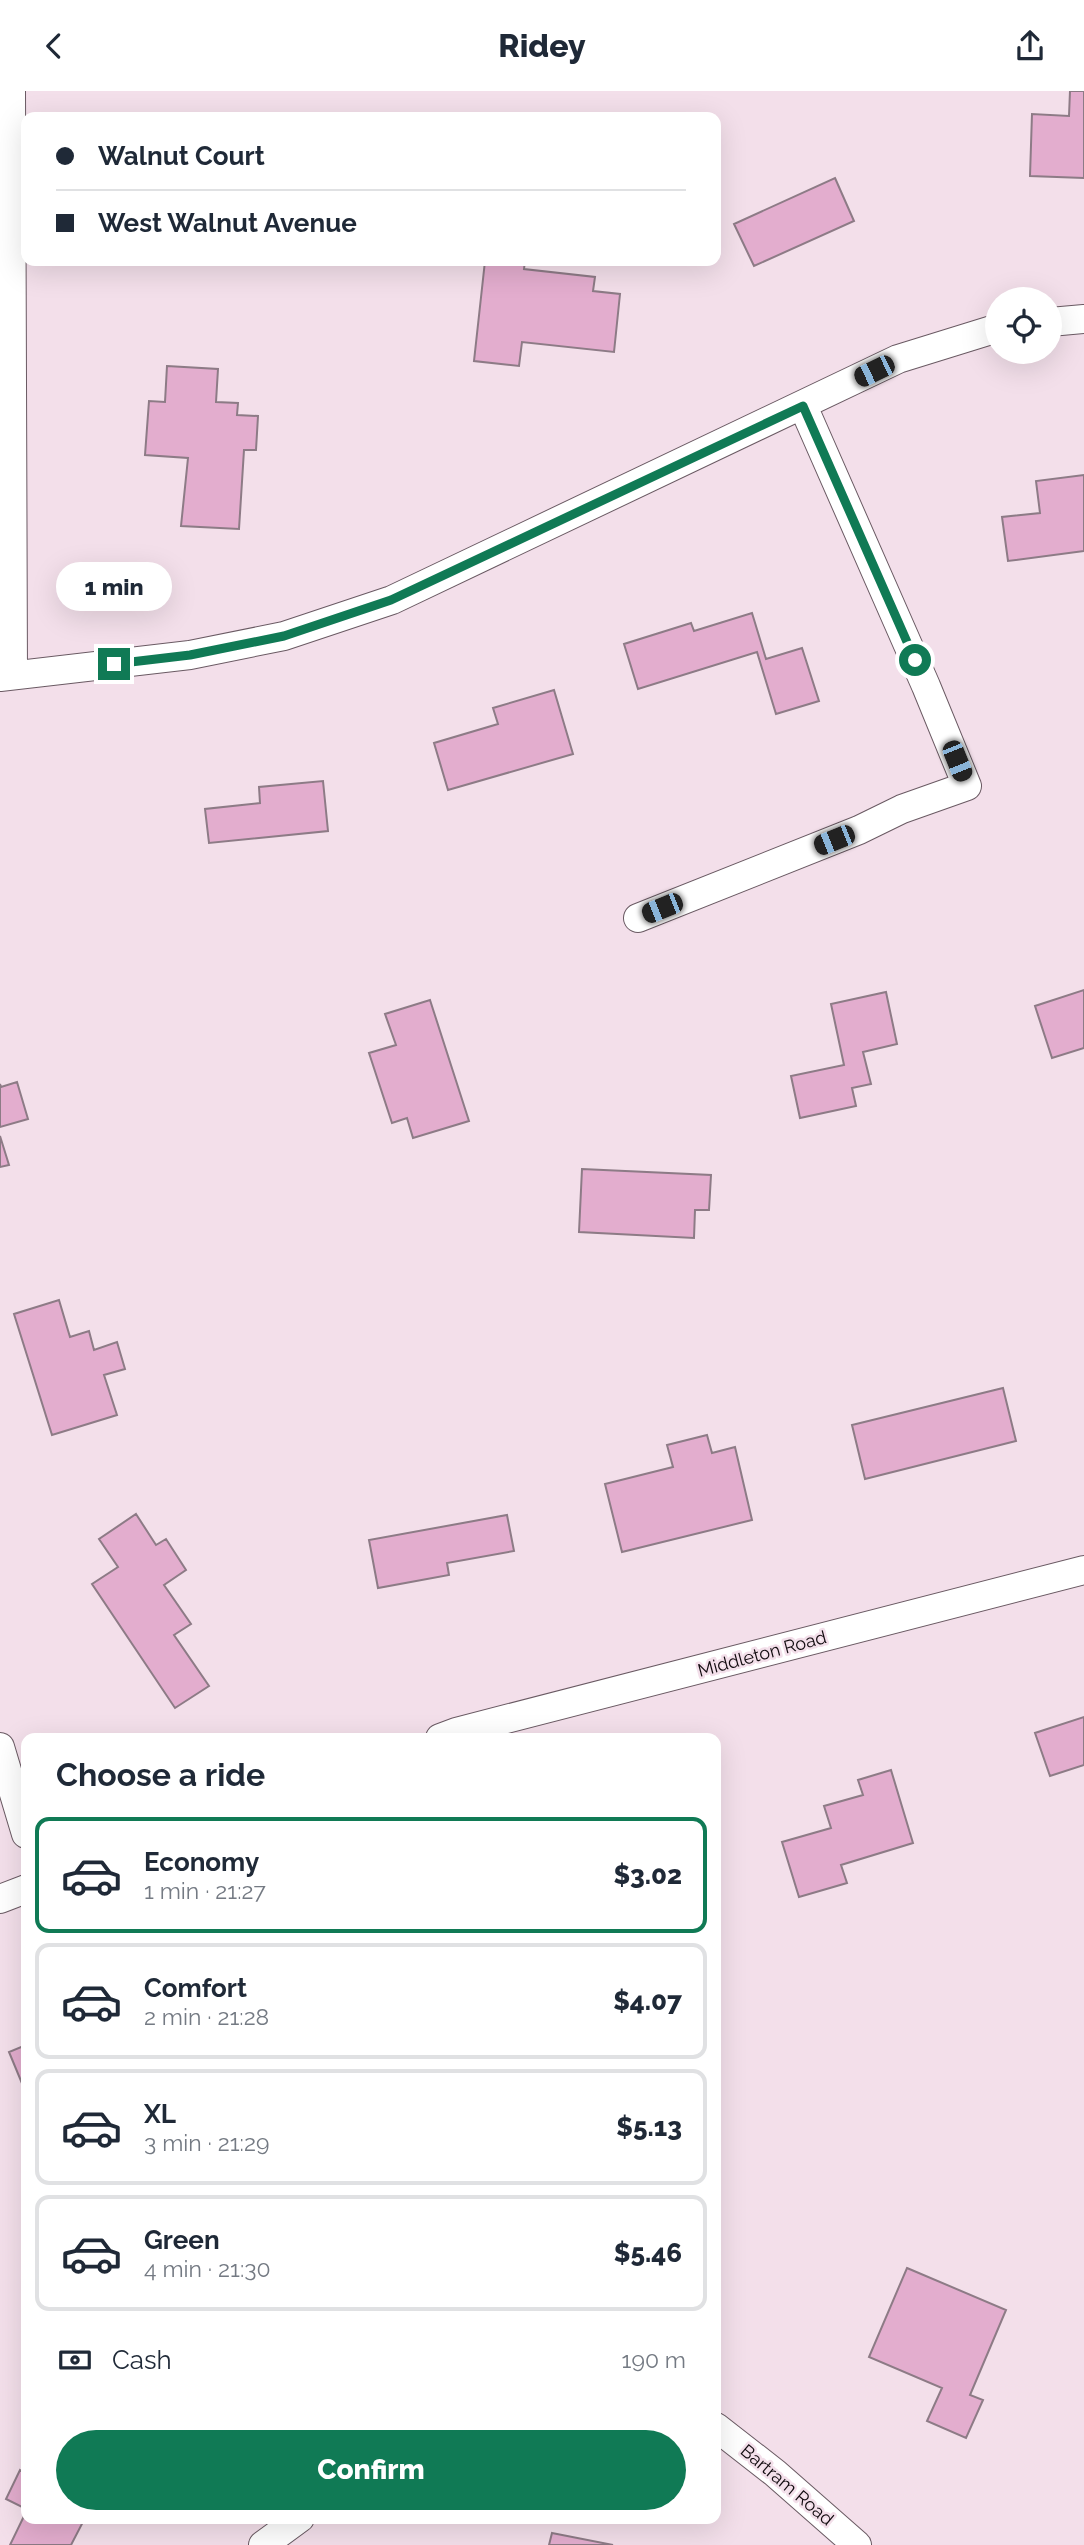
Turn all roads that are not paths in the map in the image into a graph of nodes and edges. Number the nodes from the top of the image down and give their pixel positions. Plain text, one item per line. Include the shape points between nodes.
1 (10, 91) edge
2 (1084, 319) edge
3 (1062, 321) edge
4 (985, 332) edge
5 (803, 406) junction
6 (7, 676) edge
7 (638, 918) dead end
8 (1084, 1570) edge
9 (453, 1733) edge
10 (0, 1747) edge
11 (21, 1817) edge
12 (21, 1891) edge
13 (0, 1899) edge
14 (721, 2431) edge
15 (292, 2524) edge
16 (263, 2545) edge
17 (857, 2545) edge

1 - 6 street
2 - 3 street
4 - 5 street via 898,359
5 - 6 street via 391,600 284,636 190,655
5 - 7 street via 967,786
8 - 9 street, Middleton Road
10 - 11 street
12 - 13 street
14 - 17 street, Bartram Road
15 - 16 street

